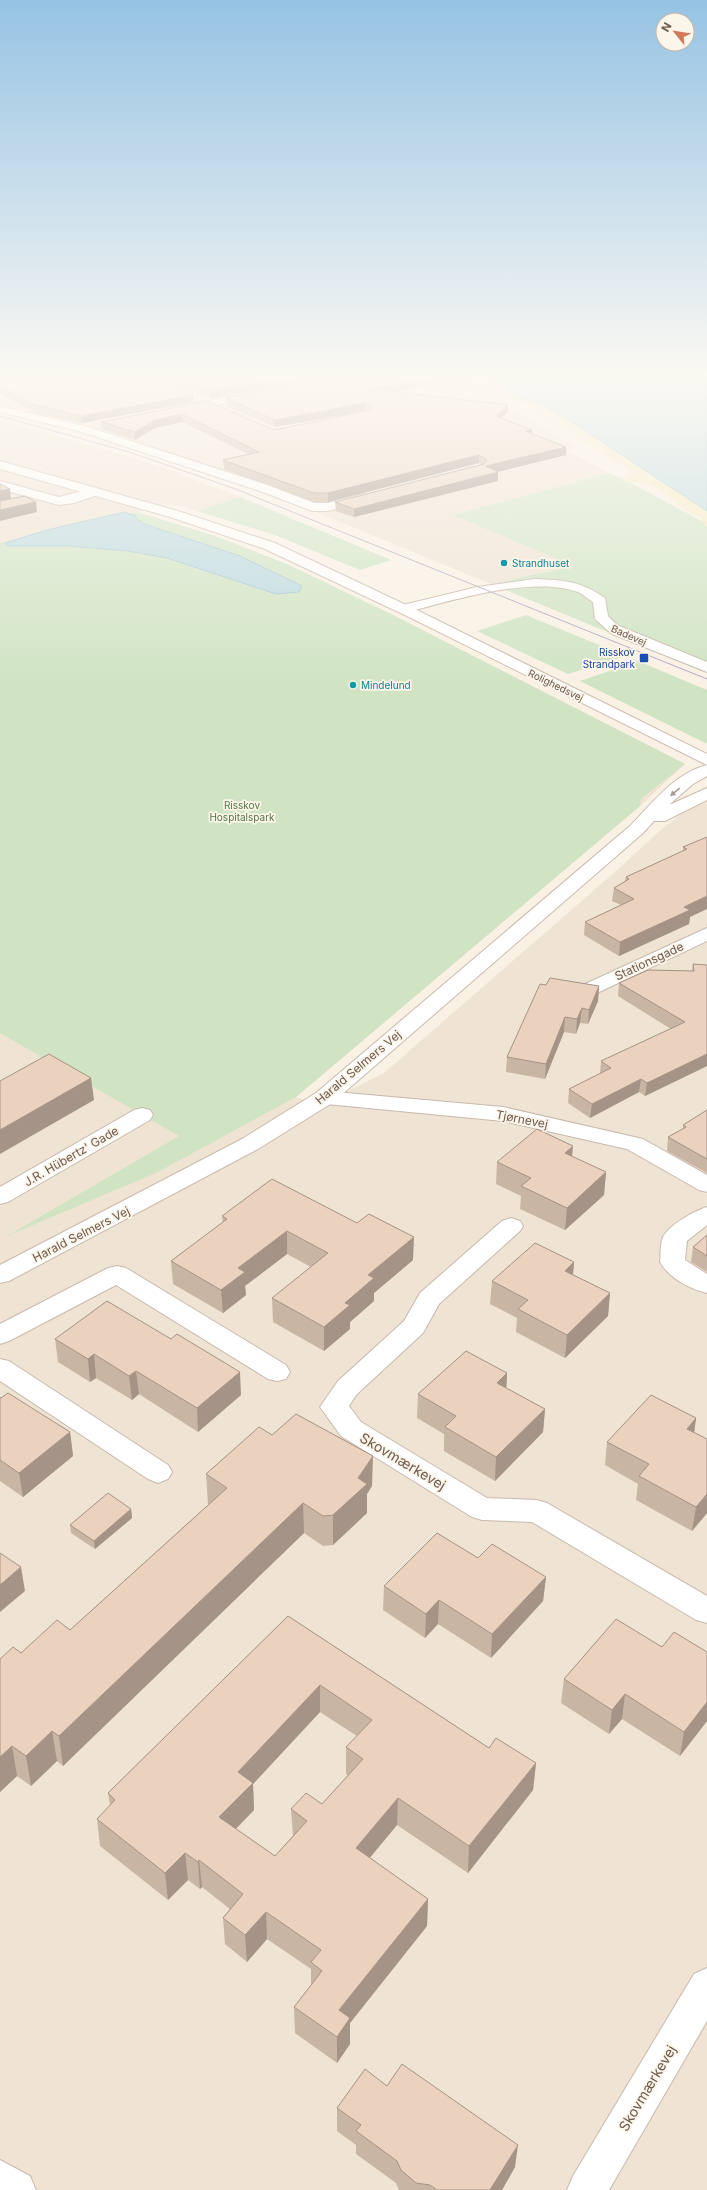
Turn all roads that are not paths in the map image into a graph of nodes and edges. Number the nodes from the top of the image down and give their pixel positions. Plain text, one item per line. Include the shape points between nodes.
1 (56, 481) edge
2 (243, 481) edge
3 (0, 484) edge
4 (94, 492) junction
5 (373, 495) edge
6 (43, 497) junction
7 (21, 502) edge
8 (404, 610) junction
9 (707, 667) edge
10 (707, 760) edge
11 (707, 770) edge
12 (707, 793) edge
13 (637, 829) junction
14 (707, 934) edge
15 (590, 988) edge
16 (324, 1098) junction
17 (142, 1115) dead end
18 (707, 1185) edge
19 (0, 1197) edge
20 (707, 1215) edge
21 (511, 1226) dead end
22 (0, 1275) edge
23 (707, 1285) edge
24 (0, 1335) edge
25 (0, 1368) edge
26 (277, 1372) dead end
27 (158, 1472) dead end
28 (707, 1611) edge
29 (707, 1986) edge
30 (0, 2180) edge
31 (16, 2190) edge
32 (587, 2190) edge

1 - 4 street, Rolighedsvej
2 - 5 street via 312,507 328,507
3 - 6 street
4 - 6 street via 64,500
4 - 8 street, Rolighedsvej via 174,514 270,546
6 - 7 street
8 - 9 street, Badevej via 513,585 572,585 593,593 600,601 599,615 606,624 617,631
8 - 10 street, Rolighedsvej
11 -> 13 street, Harald Selmers Vej via 692,778 666,799
12 - 13 street, Harald Selmers Vej
13 - 16 street, Harald Selmers Vej
14 - 15 street, Stationsgade
16 - 18 street, Tjørnevej via 504,1114 635,1144
16 - 22 street, Harald Selmers Vej via 250,1144
17 - 19 street, J.R. Hübertz' Gade
20 - 23 street via 675,1238 672,1262
21 - 28 street, Skovmærkevej via 429,1299 414,1327 347,1388 334,1407 351,1429 482,1509 538,1511
24 - 26 street via 117,1274
25 - 27 street
29 - 32 street, Skovmærkevej
30 - 31 street

